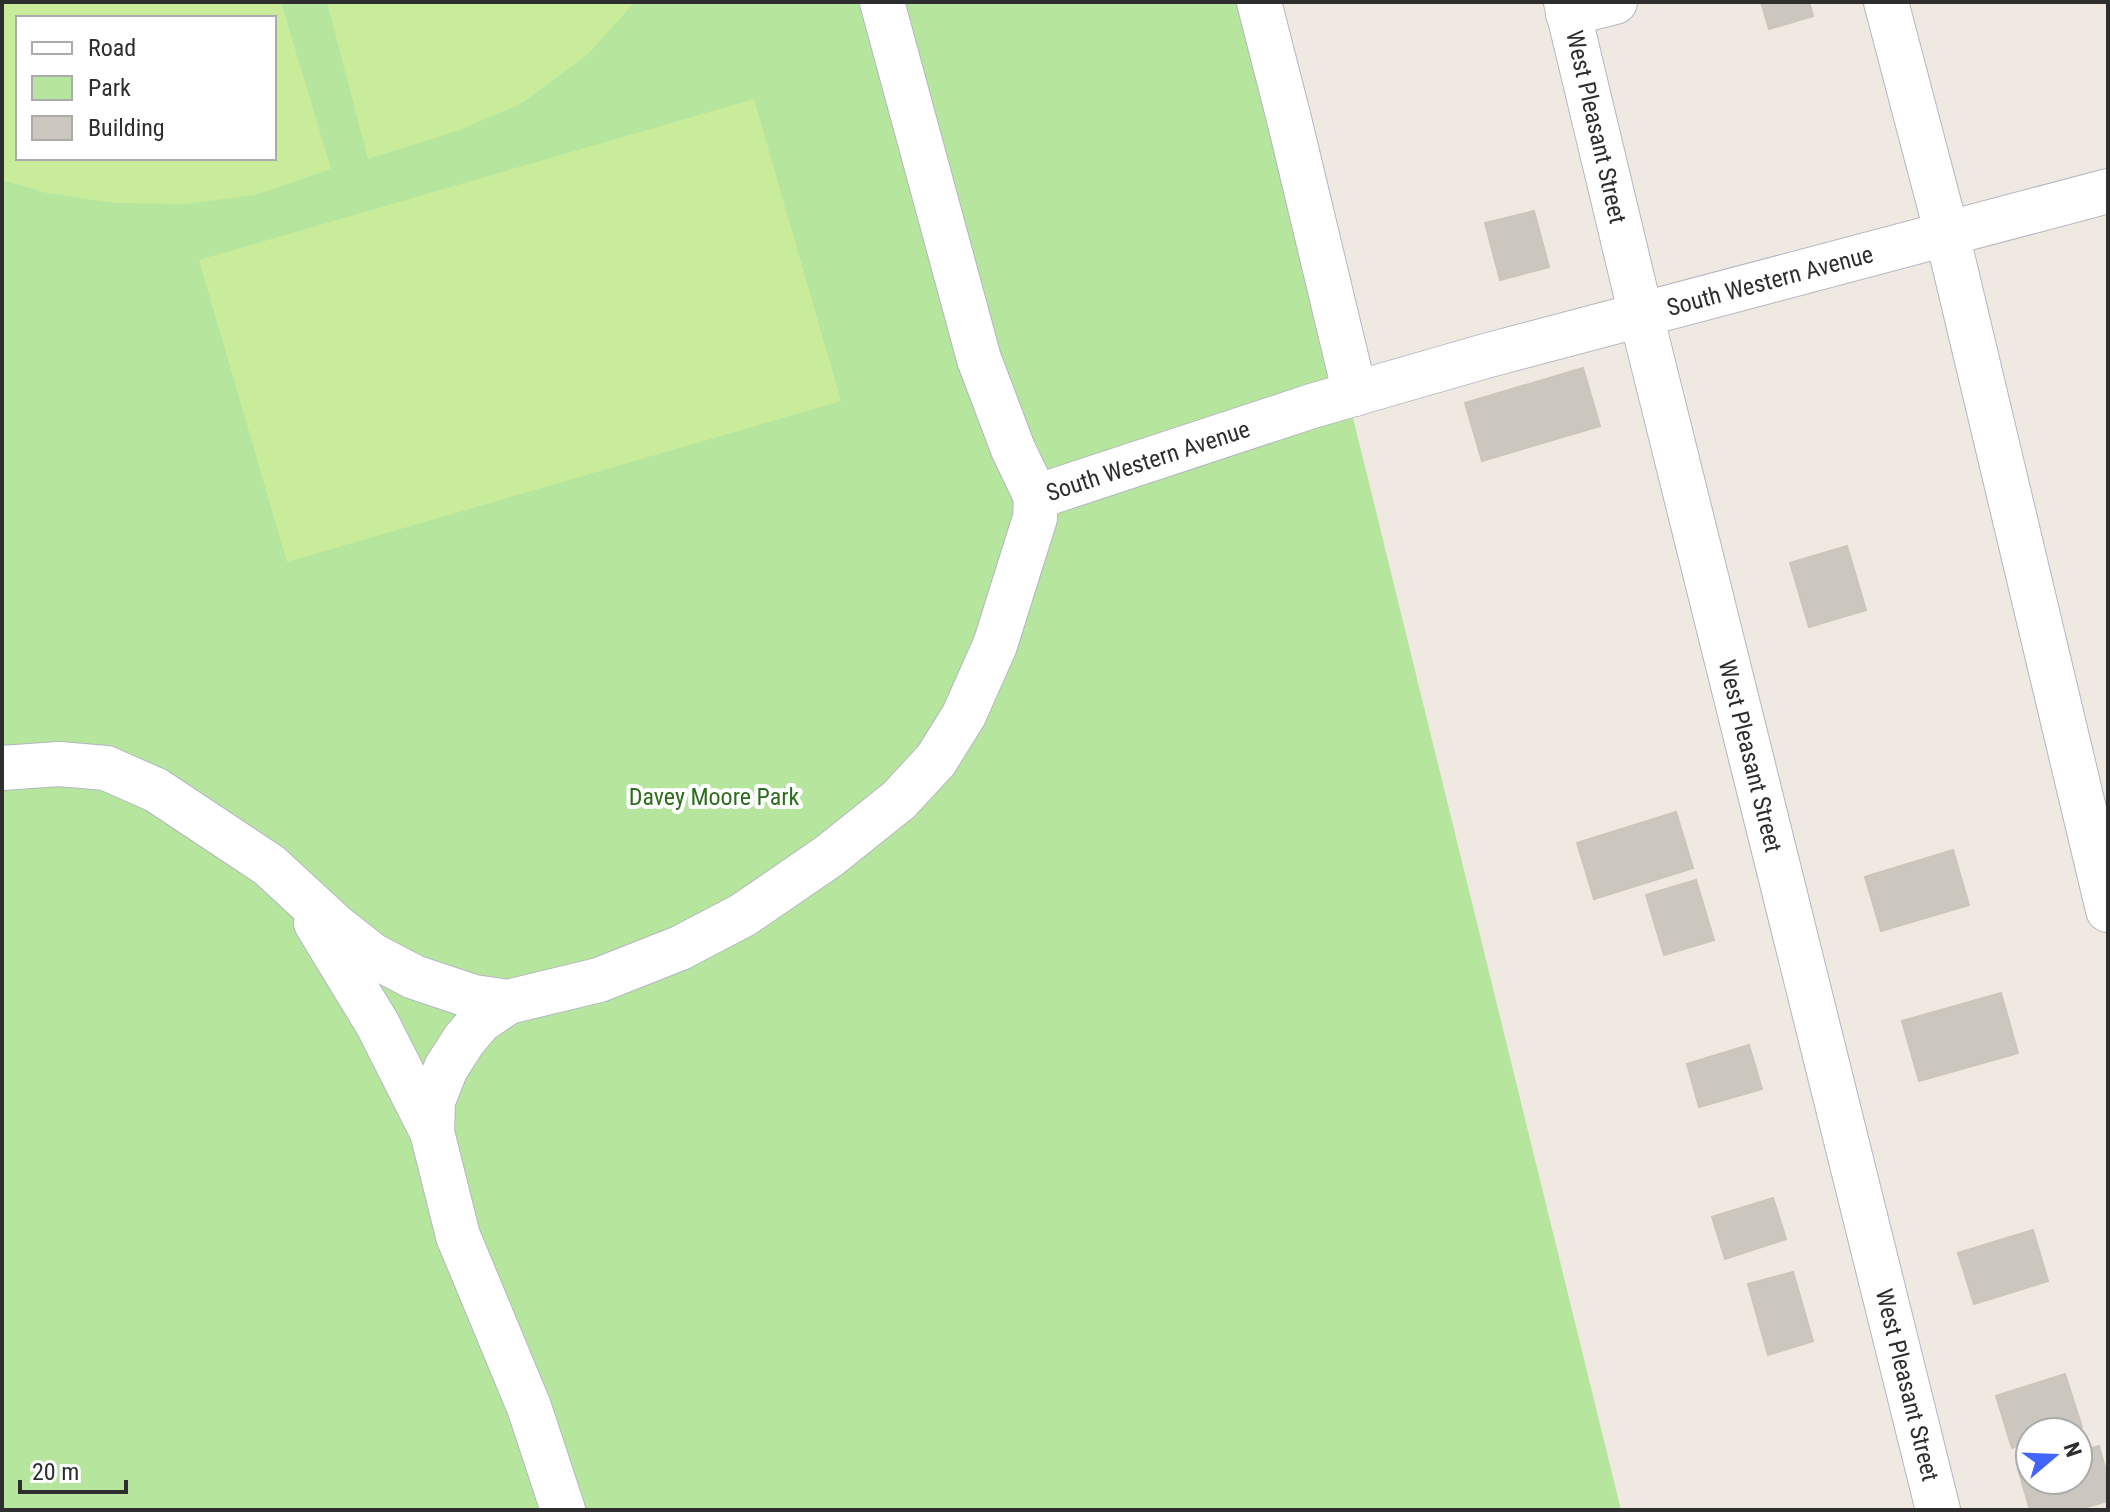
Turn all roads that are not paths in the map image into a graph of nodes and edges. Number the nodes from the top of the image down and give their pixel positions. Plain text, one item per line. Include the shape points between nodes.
1 (882, 2) edge
2 (1259, 2) edge
3 (1615, 2) edge
4 (1886, 2) edge
5 (1567, 8) edge
6 (2108, 191) edge
7 (1947, 234) junction
8 (1641, 315) junction
9 (1355, 394) junction
10 (1036, 497) junction
11 (2, 768) edge
12 (299, 893) junction
13 (2108, 910) edge
14 (508, 1002) junction
15 (432, 1132) junction
16 (563, 1510) edge
17 (1938, 1510) edge

1 - 10 street via 979,359
2 - 9 street
3 - 5 street
4 - 7 street
5 - 8 street, West Pleasant Street
6 - 7 street, South Western Avenue
7 - 8 street, South Western Avenue
7 - 13 street
8 - 9 street, South Western Avenue
8 - 17 street, West Pleasant Street
9 - 10 street, South Western Avenue
10 - 14 street, South Western Avenue via 1035,518 995,645 964,715 936,760 899,800 743,915 680,948 599,980
11 - 12 street, South Western Avenue via 106,768 156,790 269,865
12 - 14 street, South Western Avenue via 372,955 414,977
12 - 15 street via 378,1025
14 - 15 street via 480,1021 446,1068 433,1101
15 - 16 street via 458,1236 529,1407

